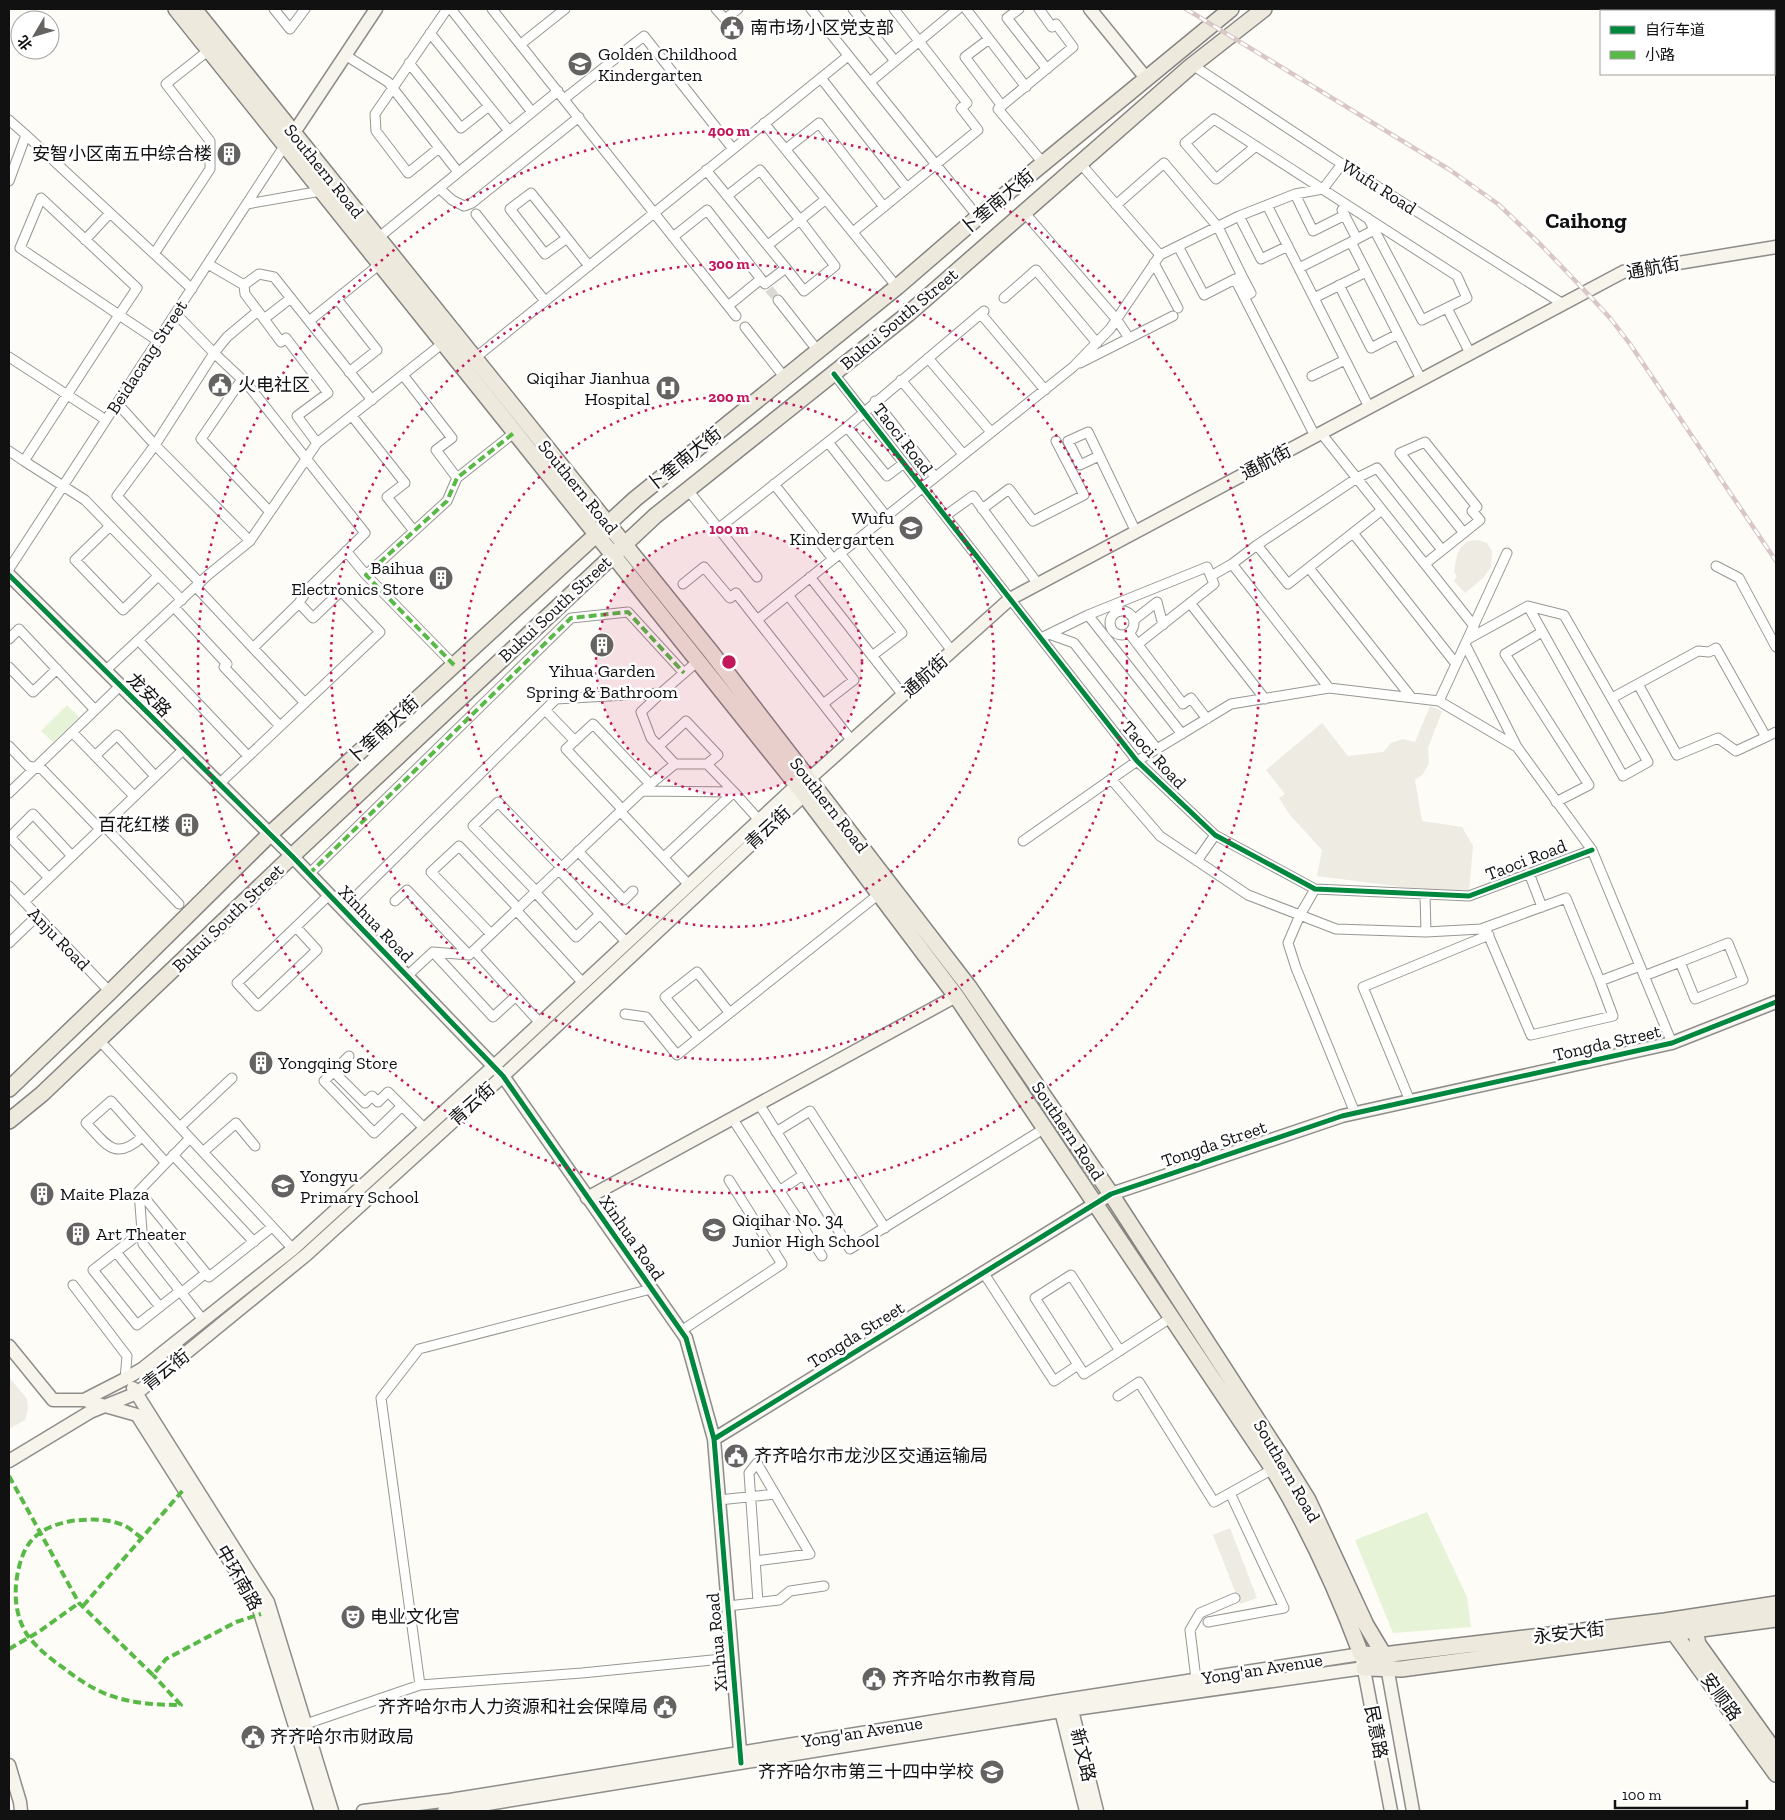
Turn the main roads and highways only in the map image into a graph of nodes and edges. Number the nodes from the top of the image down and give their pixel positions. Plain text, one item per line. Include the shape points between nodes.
1 (176, 9) edge
2 (194, 9) edge
3 (376, 9) edge
4 (1090, 9) edge
5 (1231, 9) edge
6 (1264, 9) edge
7 (1146, 78) junction
8 (289, 139) junction
9 (1776, 247) edge
10 (602, 529) junction
11 (619, 550) junction
12 (9, 575) edge
13 (804, 786) junction
14 (270, 834) junction
15 (292, 856) junction
16 (956, 996) junction
17 (1776, 1002) edge
18 (494, 1066) junction
19 (503, 1076) junction
20 (9, 1089) edge
21 (9, 1121) edge
22 (1111, 1194) junction
23 (587, 1198) junction
24 (1095, 1202) junction
25 (9, 1346) edge
26 (126, 1379) junction
27 (137, 1393) junction
28 (84, 1400) junction
29 (106, 1406) junction
30 (714, 1439) junction
31 (9, 1461) edge
32 (1776, 1604) edge
33 (1776, 1619) edge
34 (1665, 1621) junction
35 (1694, 1624) junction
36 (1674, 1633) junction
37 (1362, 1661) junction
38 (1386, 1661) junction
39 (1065, 1705) junction
40 (300, 1726) junction
41 (1776, 1753) edge
42 (741, 1758) junction
43 (9, 1765) edge
44 (1776, 1774) edge
45 (475, 1805) edge
46 (21, 1811) edge
47 (321, 1811) edge
48 (332, 1811) edge
49 (363, 1811) edge
50 (444, 1811) edge
51 (1086, 1811) edge
52 (1097, 1811) edge
53 (1391, 1811) edge
54 (1413, 1811) edge

1 - 8 main road, Southern Road
2 - 8 main road, Southern Road
3 - 8 main road
4 - 7 main road
5 - 7 main road, 卜奎南大街
6 - 11 main road, Bukui South Street via 1190,67 908,314 655,516
7 - 10 main road, 卜奎南大街
8 - 10 main road, Southern Road via 378,238 475,358
8 - 10 main road, Southern Road via 321,191 515,432
9 - 13 main road, 通航街 via 1623,272 1010,599
10 - 11 main road, Southern Road
10 - 14 main road, 卜奎南大街
11 - 13 main road, Southern Road
11 - 13 main road, Southern Road via 698,661
11 - 15 main road, Bukui South Street
12 - 14 main road, 龙安路
13 - 16 main road, Southern Road via 878,894
13 - 18 main road, 青云街 via 759,820
13 - 19 main road, 青云街
13 - 22 main road, Southern Road via 969,987
14 - 15 main road, Xinhua Road
14 - 20 main road, Bukui South Street
15 - 18 main road, Xinhua Road
15 - 21 main road, Bukui South Street via 42,1094
16 - 23 main road
16 - 24 main road, Southern Road
17 - 22 main road, Tongda Street via 1672,1043 1342,1116
18 - 19 main road, Xinhua Road
18 - 26 main road, 青云街 via 293,1249
19 - 23 main road, Xinhua Road
19 - 27 main road, 青云街 via 306,1256
22 - 24 main road, Tongda Street
22 - 38 main road, Southern Road via 1308,1500
23 - 30 main road, Xinhua Road via 686,1338
24 - 30 main road, Tongda Street
24 - 37 main road, Southern Road via 1274,1469 1296,1508 1351,1629
25 - 28 main road via 53,1400
26 - 27 main road, 中环南路
26 - 28 main road, 青云街
27 - 29 main road, 青云街
27 - 40 main road, 中环南路 via 268,1602
28 - 29 main road, 中环南路
29 - 31 main road, 青云街 via 90,1412
29 - 40 main road, 中环南路 via 138,1415 258,1606
30 - 42 main road, Xinhua Road
32 - 35 main road, 永安大街
33 - 35 main road, 永安大街
34 - 35 main road, 永安大街
34 - 36 main road, 安顺路
34 - 38 main road, 永安大街
35 - 36 main road, 永安大街
35 - 41 main road, 安顺路 via 1698,1644
36 - 38 main road, 永安大街 via 1401,1669
36 - 44 main road, 安顺路
37 - 38 main road, 永安大街
37 - 39 main road, Yong'an Avenue
37 - 39 main road, Yong'an Avenue via 1196,1679
37 - 53 main road, 民意路
38 - 54 main road, 民意路
39 - 42 main road, Yong'an Avenue
39 - 51 main road, 新文路
39 - 52 main road, 新文路
40 - 47 main road, 中环南路
40 - 48 main road, 中环南路
42 - 45 main road, Yong'an Avenue
43 - 46 main road
45 - 49 main road, Yong'an Avenue
45 - 50 main road, Yong'an Avenue

